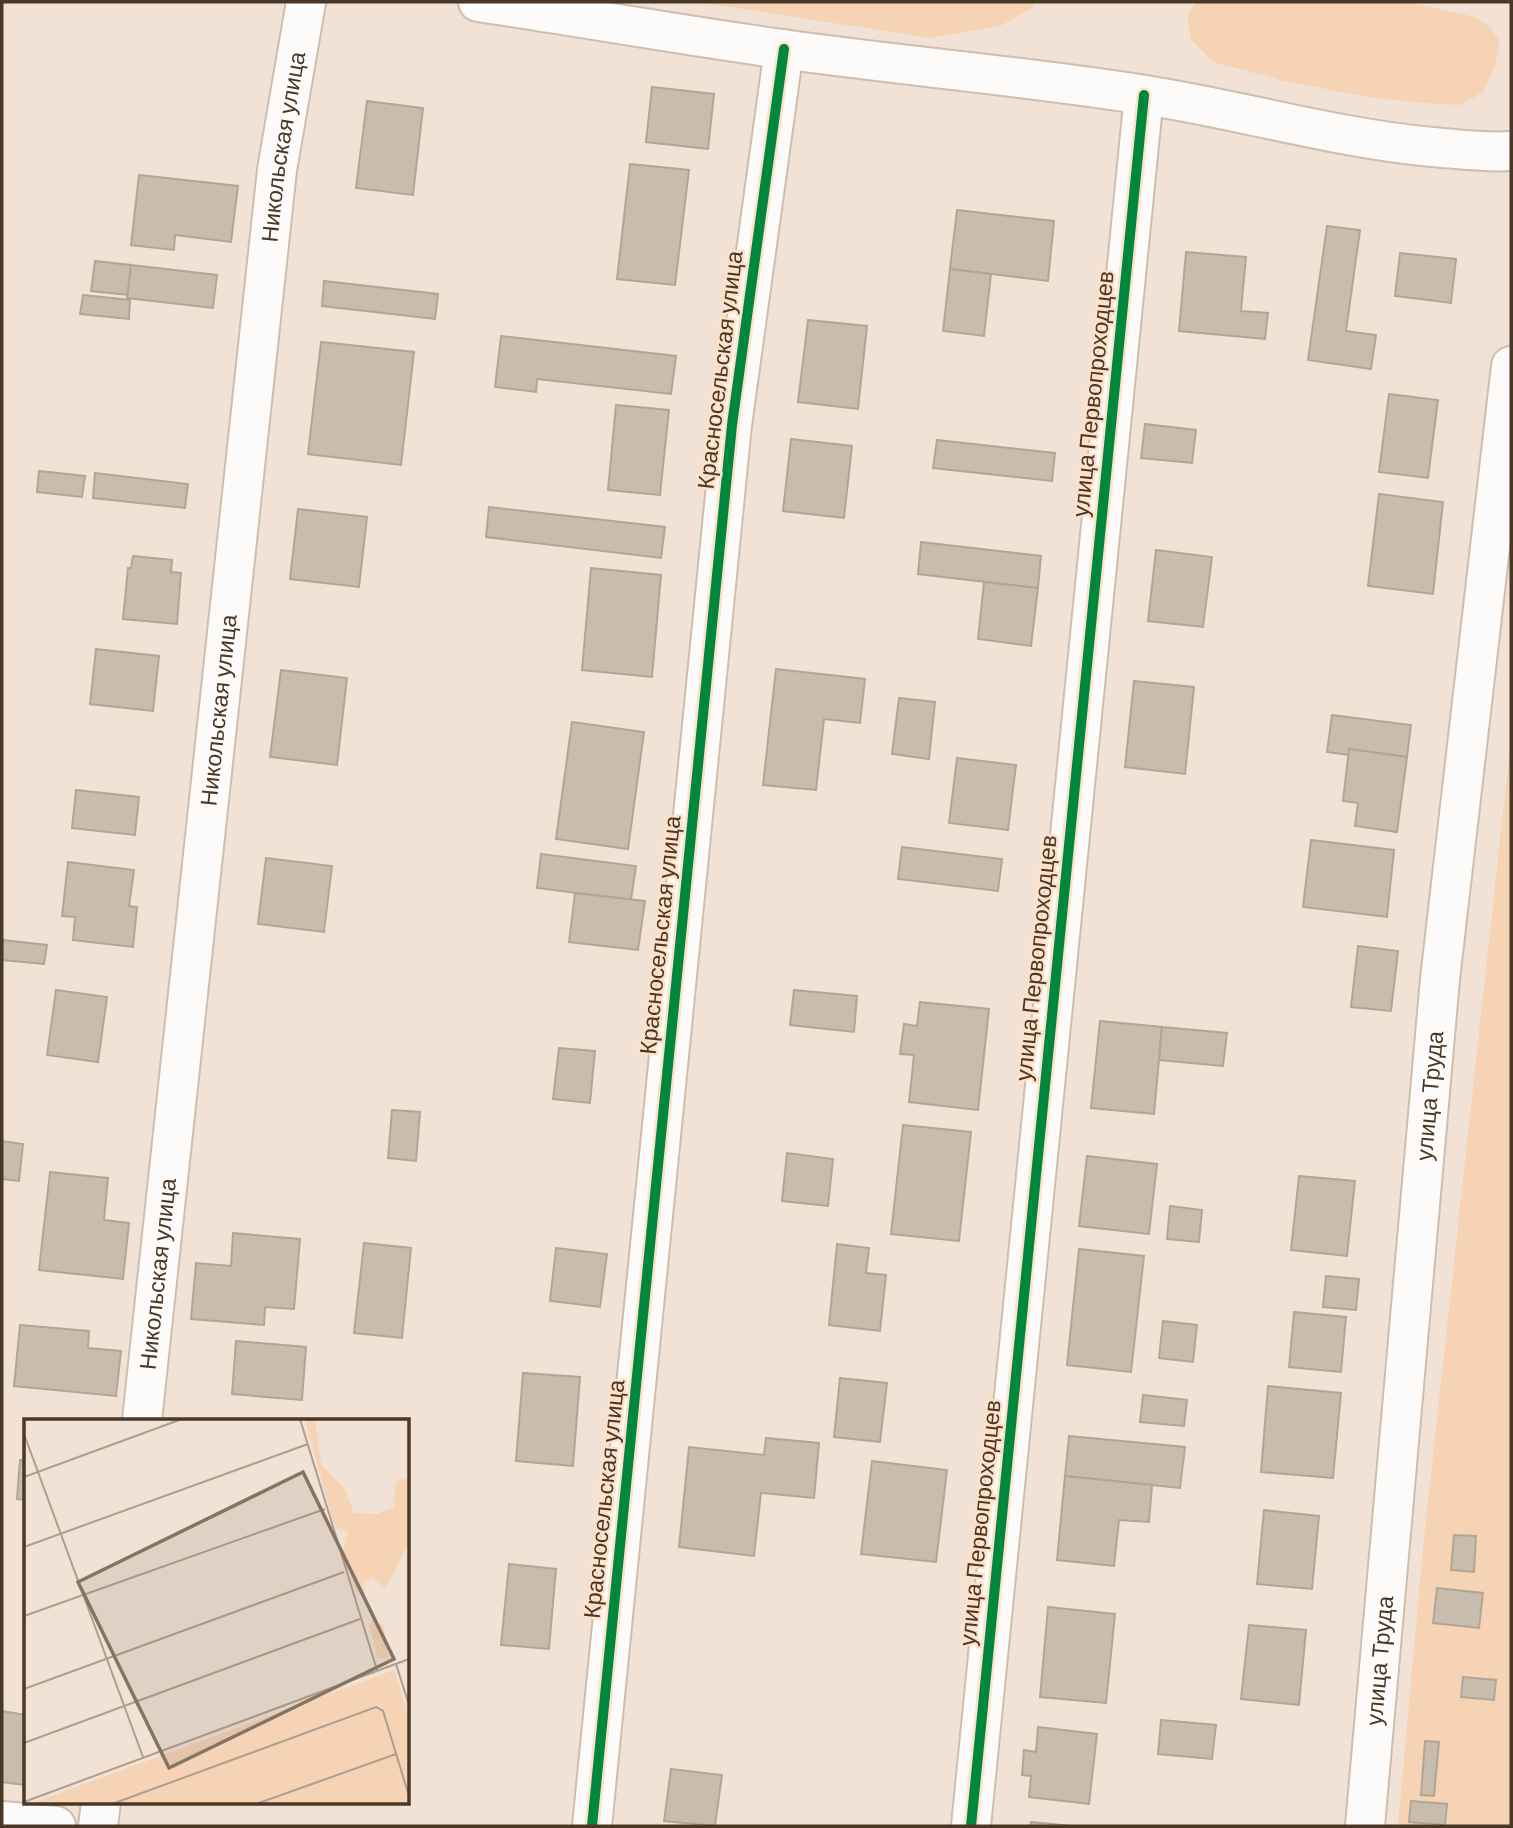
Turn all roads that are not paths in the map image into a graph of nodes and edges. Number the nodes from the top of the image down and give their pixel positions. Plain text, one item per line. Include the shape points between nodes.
1 (306, 2) edge
2 (478, 2) edge
3 (784, 49) junction
4 (1144, 95) junction
5 (1511, 151) edge
6 (1511, 366) edge
7 (142, 1419) edge
8 (100, 1804) edge
9 (2, 1821) edge
10 (56, 1826) edge
11 (98, 1826) edge
12 (593, 1826) edge
13 (971, 1826) edge
14 (1365, 1826) edge

1 - 7 street, Никольская улица via 277,170
2 - 3 street
3 - 4 street
3 - 12 street, Красносельская улица via 733,425
4 - 5 street via 1392,142
4 - 13 street, улица Первопроходцев
6 - 14 street, улица Труда via 1440,979
8 - 11 street
9 - 10 street

